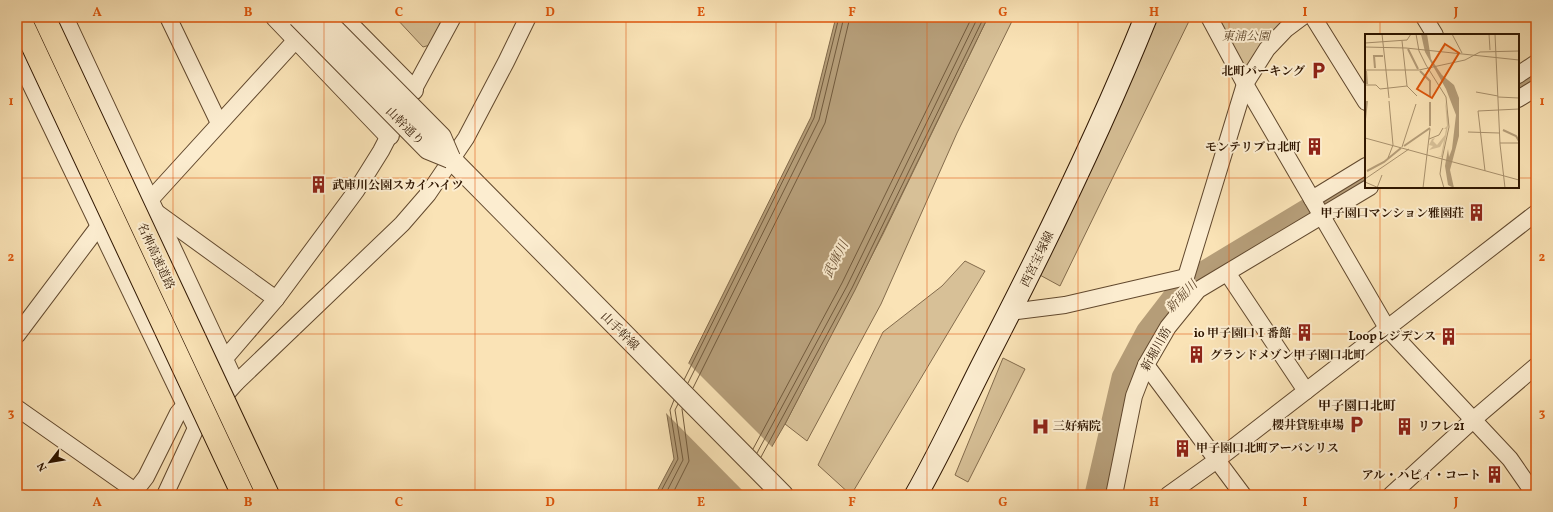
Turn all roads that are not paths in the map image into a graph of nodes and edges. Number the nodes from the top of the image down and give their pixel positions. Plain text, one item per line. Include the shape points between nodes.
1 (19, 17) edge
2 (44, 17) edge
3 (65, 17) edge
4 (168, 17) edge
5 (276, 17) edge
6 (298, 17) edge
7 (317, 17) edge
8 (322, 17) edge
9 (341, 17) edge
10 (453, 17) edge
11 (528, 17) edge
12 (1146, 17) edge
13 (1209, 17) edge
14 (1302, 17) edge
15 (1313, 17) edge
16 (1424, 17) edge
17 (1434, 34) edge
18 (296, 39) junction
19 (17, 56) edge
20 (1536, 64) edge
21 (1519, 74) edge
22 (20, 75) edge
23 (1245, 84) junction
24 (1536, 88) edge
25 (413, 90) junction
26 (1519, 98) edge
27 (1365, 100) edge
28 (219, 123) junction
29 (389, 135) junction
30 (453, 162) junction
31 (1365, 167) edge
32 (1367, 188) edge
33 (153, 206) junction
34 (1317, 207) junction
35 (1536, 213) edge
36 (99, 228) junction
37 (1228, 274) junction
38 (1186, 277) junction
39 (1198, 290) junction
40 (276, 299) junction
41 (1010, 312) junction
42 (1387, 328) junction
43 (17, 335) edge
44 (224, 359) junction
45 (1146, 365) junction
46 (1536, 366) edge
47 (236, 383) junction
48 (1306, 391) junction
49 (184, 404) junction
50 (17, 408) edge
51 (1474, 419) junction
52 (196, 428) junction
53 (1217, 460) junction
54 (134, 493) edge
55 (164, 495) edge
56 (243, 495) edge
57 (268, 495) edge
58 (783, 495) edge
59 (916, 495) edge
60 (1114, 495) edge
61 (1168, 495) edge
62 (1243, 495) edge
63 (1391, 495) edge
64 (1535, 495) edge

1 - 56 highway, 名神高速道路, bridge
2 - 57 highway, 名神高速道路, bridge
3 - 33 street
4 - 28 street
5 - 18 street
6 - 30 street, 山幹通り, bridge via 428,149
7 - 18 street
8 - 30 street, 山幹通り, bridge via 441,137
9 - 25 street
10 - 25 street
11 - 30 street
12 - 41 main road, 西宮宝塚線 via 1114,98
13 - 23 street
14 - 23 street via 1267,49
15 - 27 street
16 - 17 street
18 - 28 street
18 - 29 street
19 - 22 street
20 - 21 street
22 - 36 street
23 - 34 street
23 - 38 street
24 - 26 street
25 - 29 street
28 - 33 street
29 - 40 street via 356,192
30 - 47 street via 402,224
30 - 58 street, 山手幹線
31 - 34 street
32 - 34 street, 新堀川筋
33 - 36 street
33 - 40 street
33 - 44 street
34 - 37 street, 新堀川筋
34 - 42 street
35 - 42 street
36 - 43 street
36 - 49 street
37 - 39 street, 新堀川筋
37 - 48 street
38 - 39 street
38 - 41 street via 1065,305
39 - 45 street, 新堀川筋 via 1168,326
40 - 44 street
41 - 59 main road, 西宮宝塚線 via 946,443
42 - 48 street
42 - 51 street
44 - 47 street
44 - 49 street
45 - 53 street
45 - 60 street, 新堀川筋 via 1134,396
46 - 51 street
47 - 52 street
48 - 53 street
49 - 52 street
49 - 54 street via 146,477
50 - 54 street
51 - 63 street
51 - 64 street via 1510,459
52 - 55 street
53 - 61 street
53 - 62 street

